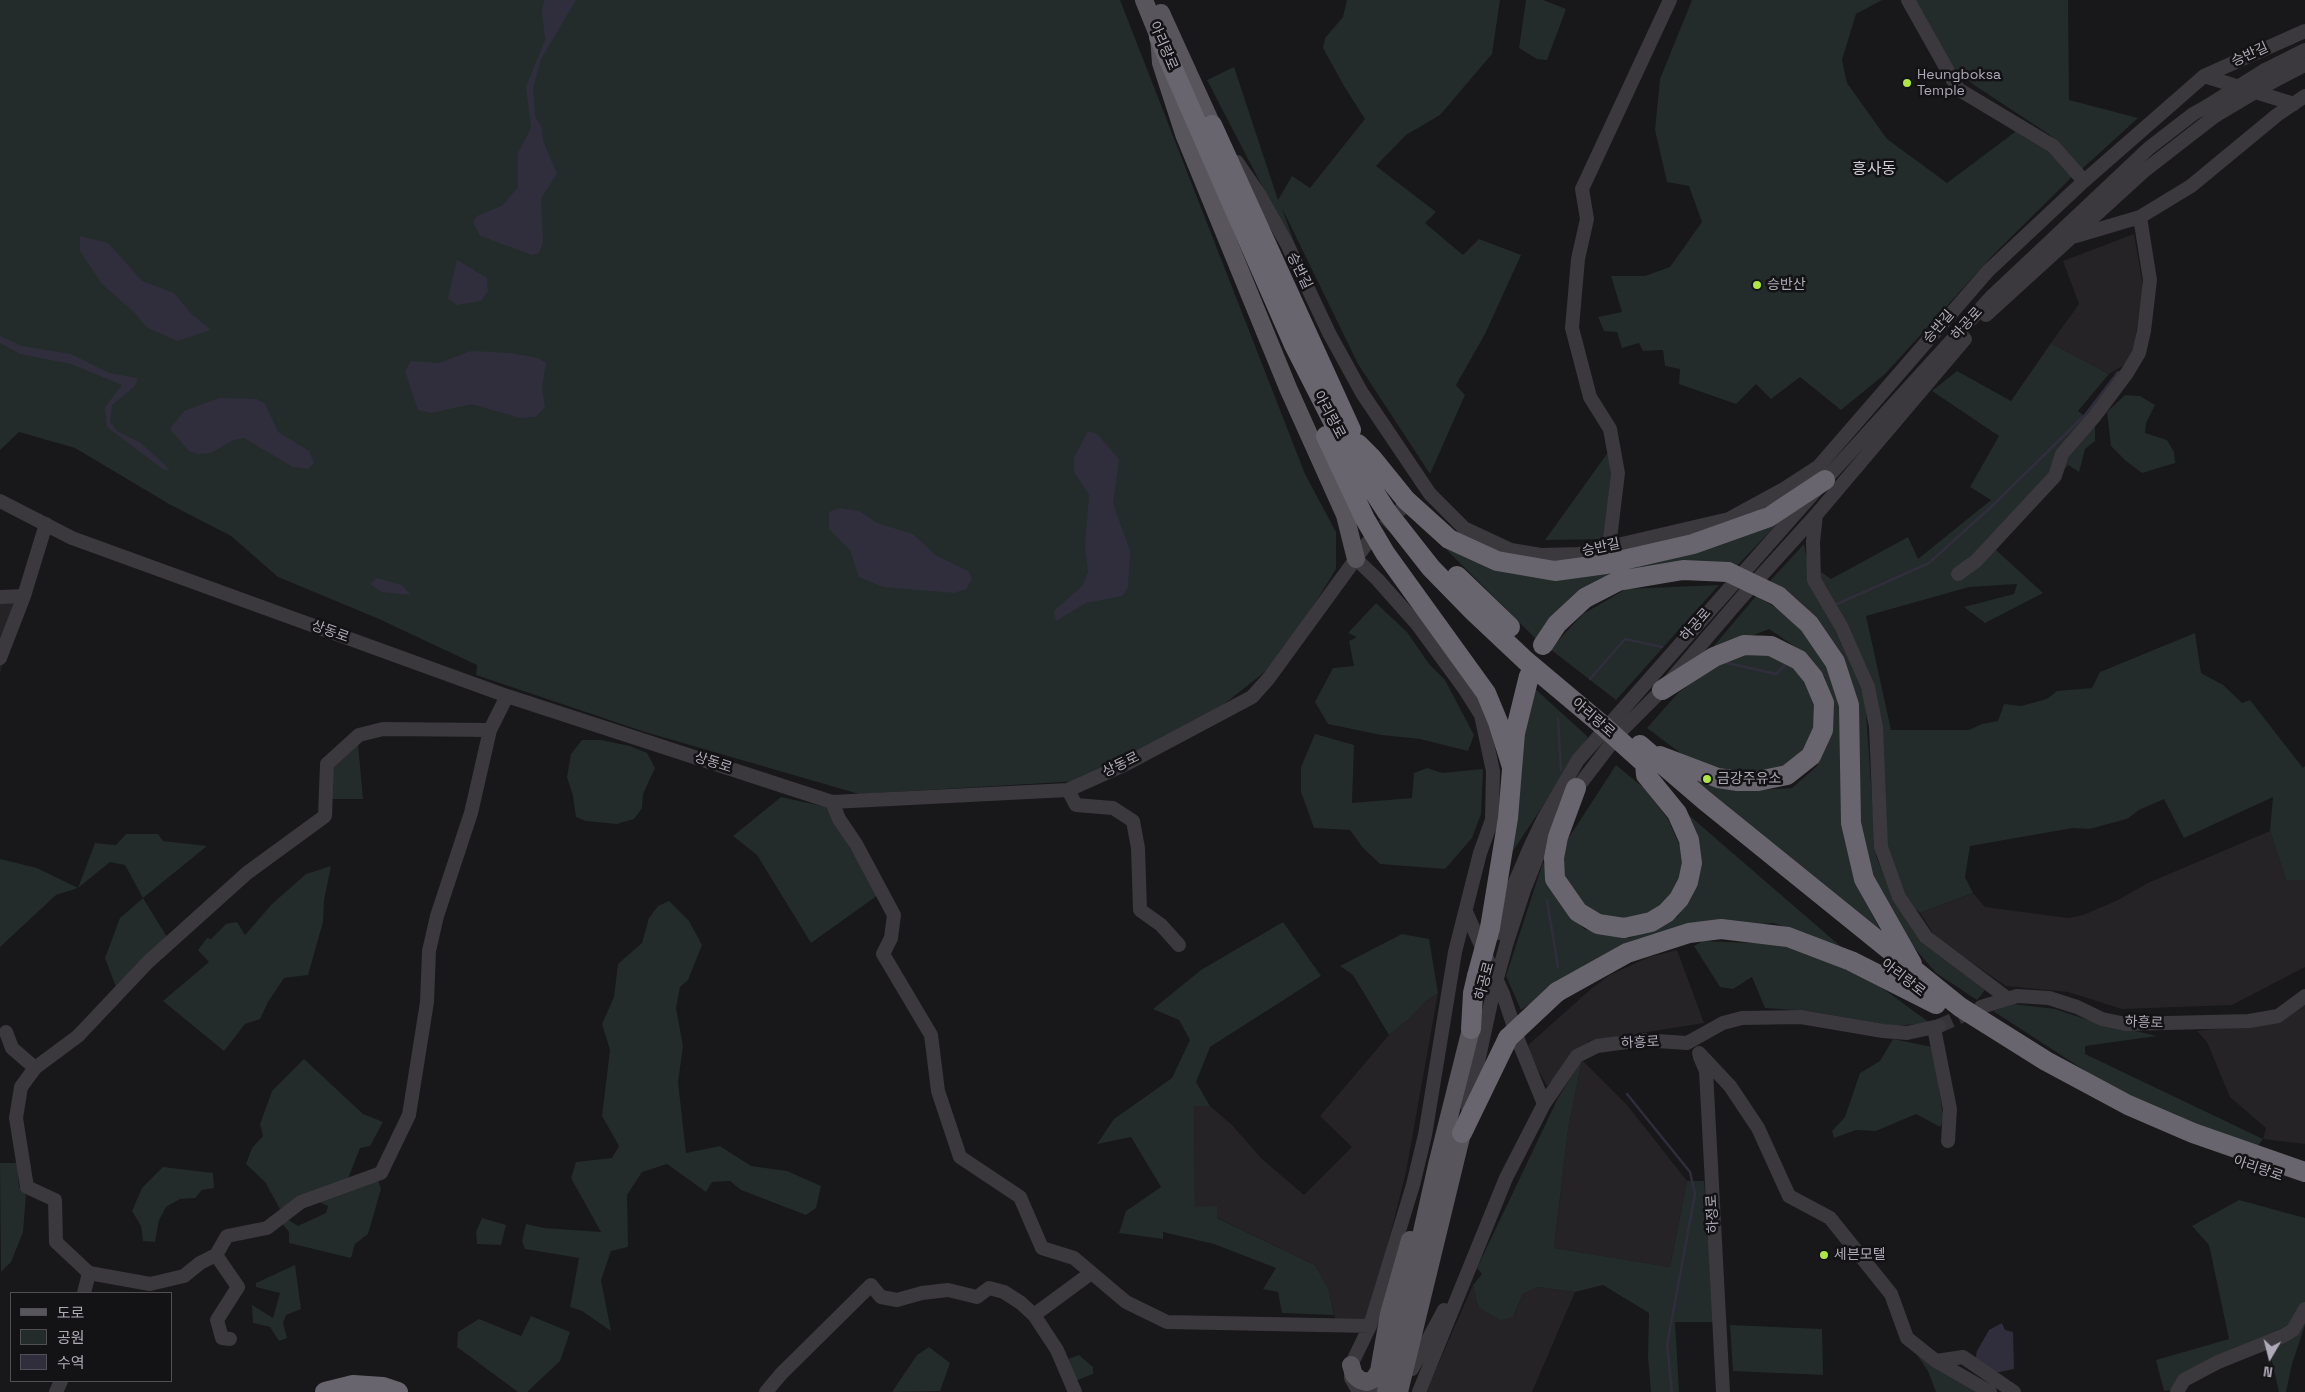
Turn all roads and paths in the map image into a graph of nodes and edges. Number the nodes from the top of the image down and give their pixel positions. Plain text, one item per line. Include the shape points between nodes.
1 (1144, 0) edge
2 (1155, 0) edge
3 (1670, 0) edge
4 (1908, 0) edge
5 (2305, 30) edge
6 (1159, 37) junction
7 (2305, 50) edge
8 (2305, 65) edge
9 (2204, 76) junction
10 (2299, 100) edge
11 (2212, 110) junction
12 (1212, 124) junction
13 (2084, 182) junction
14 (2140, 217) junction
15 (2073, 237) junction
16 (1294, 344) junction
17 (1358, 444) junction
18 (1825, 480) junction
19 (0, 501) edge
20 (1816, 515) junction
21 (46, 524) junction
22 (1368, 542) tunnel mouth
23 (1609, 547) junction
24 (1356, 558) junction
25 (1958, 574) dead end
26 (0, 596) edge
27 (24, 596) junction
28 (1543, 645) dead end
29 (0, 658) edge
30 (1529, 676) dead end
31 (1662, 690) junction
32 (507, 696) junction
33 (1604, 720) junction
34 (490, 730) junction
35 (1643, 755) junction
36 (1512, 768) junction
37 (1576, 788) junction
38 (1068, 790) junction
39 (832, 802) junction
40 (1466, 912) junction
41 (1499, 934) junction
42 (1179, 945) dead end
43 (1921, 978) junction
44 (1484, 985) junction
45 (2305, 996) edge
46 (2007, 998) junction
47 (1936, 1004) junction
48 (1981, 1007) tunnel mouth
49 (1471, 1029) joint
50 (6, 1032) dead end
51 (1687, 1043) junction
52 (1699, 1053) junction
53 (35, 1068) junction
54 (1544, 1104) junction
55 (1454, 1131) junction
56 (1948, 1141) dead end
57 (2305, 1172) edge
58 (2305, 1184) edge
59 (216, 1255) junction
60 (1467, 1271) junction
61 (88, 1273) junction
62 (1091, 1273) junction
63 (84, 1292) edge
64 (2305, 1309) edge
65 (1034, 1316) junction
66 (1370, 1326) junction
67 (230, 1339) dead end
68 (1936, 1361) junction
69 (1352, 1365) junction
70 (1405, 1368) junction
71 (1363, 1391) edge
72 (325, 1392) edge
73 (398, 1392) edge
74 (766, 1392) edge
75 (1075, 1392) edge
76 (1386, 1392) edge
77 (1399, 1392) edge
78 (1419, 1392) edge
79 (1723, 1392) edge
80 (1990, 1392) edge
81 (2014, 1392) edge
82 (2177, 1392) edge

1 - 6 main road, 아리랑로
2 - 12 main road, 아리랑로
3 - 23 street via 1582,189 1587,219 1578,259 1572,328 1590,397 1610,429 1618,472
4 - 13 street via 1958,89 2053,146
5 - 9 street, 승반길
6 - 16 highway, 아리랑로
6 - 24 main road via 1161,63 1184,134 1288,388 1345,515
7 - 11 street, 하공로, bridge via 2265,70
8 - 11 street, 하공로, bridge
9 - 10 street
9 - 13 street, 승반길
10 - 14 street via 2191,186
11 - 15 street, 하공로
11 - 18 street, 하공로 via 2149,148 1999,289
12 - 17 highway, 아리랑로
12 - 23 street, 승반길 via 1219,124 1240,168 1287,244 1329,333 1420,491 1464,528 1511,550 1541,555 1579,554
13 - 23 street, 승반길 via 1988,271 1818,466 1729,519
14 - 15 street
14 - 25 street via 2150,280 2139,353 2094,417 2062,454 2055,476 1976,561
15 - 20 street, 하공로 via 1992,308
16 - 33 highway, 아리랑로 via 1349,453 1431,568 1526,661
16 - 36 highway via 1295,361 1303,387 1365,519 1412,592 1486,693
17 - 18 highway via 1406,500 1450,539 1497,561 1555,571 1606,564 1693,544 1770,517
17 - 33 highway, 아리랑로 via 1369,466 1428,547
18 - 41 street, 하공로 via 1578,760 1531,846 1512,889
19 - 21 street, 상동로
20 - 31 street, 하공로
20 - 46 street via 1814,580 1841,626 1868,687 1876,727 1881,847 1899,897 1926,937
21 - 27 street
21 - 32 street, 상동로 via 72,538
22 - 24 street, 상동로
24 - 38 street, 상동로 via 1252,698 1126,764
24 - 40 street via 1417,624 1481,715 1493,771 1492,820 1480,853
26 - 27 street
27 - 29 street
28 - 43 highway, bridge via 1557,624 1585,598 1618,581 1682,570 1728,572 1778,596 1809,624 1835,662 1849,705 1852,823 1864,879
30 - 36 highway via 1515,733
31 - 35 highway via 1714,657 1744,645 1771,646 1799,660 1813,677 1824,703 1823,730 1810,756 1787,775 1758,781 1718,778
31 - 37 street, 하공로 via 1620,732
32 - 34 street
32 - 39 street, 상동로
33 - 35 highway, 아리랑로, bridge
34 - 53 street via 383,730 359,735 327,764 325,816 247,873 148,962 78,1036
34 - 59 street via 471,813 437,916 429,951 427,1002 409,1115 381,1174 301,1202 267,1228 228,1236
35 - 37 highway via 1646,775 1677,813 1689,840 1692,863 1688,882 1679,899 1666,913 1651,922 1624,928 1598,924 1578,912 1555,879 1558,836
35 - 43 highway, 아리랑로
35 - 47 highway, 아리랑로 via 1834,924
36 - 41 highway
37 - 41 street, 하공로 via 1544,840 1524,890
38 - 39 street, 상동로
38 - 42 street via 1076,805 1113,808 1133,821 1138,848 1140,910 1161,925
39 - 62 street via 838,819 856,844 894,915 891,938 882,954 931,1035 938,1091 960,1158 1020,1198 1042,1248 1074,1258
40 - 54 street via 1503,994
40 - 66 street via 1455,952 1425,1135
41 - 44 highway, bridge
43 - 57 highway, 아리랑로 via 1960,1007 2046,1061 2128,1105 2193,1133
44 - 49 highway via 1473,994
44 - 55 street, 하공로
45 - 46 street, 하흥로 via 2278,1016 2249,1021 2126,1024 2102,1019 2049,998
46 - 48 street, 하흥로
47 - 55 highway, bridge via 1852,961 1788,936 1721,929 1689,933 1627,953 1557,992 1508,1038
47 - 58 highway, 아리랑로 via 2018,1058 2123,1115 2190,1144
49 - 55 main road, 하공로
50 - 53 street via 12,1048
51 - 52 street
51 - 54 street, 하흥로 via 1642,1040 1596,1046 1577,1056
51 - 56 street via 1723,1024 1750,1017 1800,1017 1883,1031 1908,1032 1937,1027 1950,1109
52 - 68 street via 1730,1086 1758,1128 1789,1196 1830,1218 1891,1294 1907,1338
52 - 79 street, 하정로 via 1706,1072
53 - 61 street via 21,1087 16,1118 27,1187 54,1200 56,1242
54 - 60 street, 하흥로 via 1506,1178
55 - 69 main road via 1401,1268 1379,1371 1374,1379 1367,1382 1354,1375
55 - 70 main road, 하공로
55 - 76 main road, 하공로
59 - 61 street via 200,1262 184,1276 150,1284
59 - 67 street via 238,1287 217,1320 222,1338
60 - 70 street via 1412,1369
60 - 78 street
61 - 63 street
62 - 65 street
62 - 66 street via 1126,1302 1167,1322
64 - 82 street via 2293,1330 2184,1380
65 - 74 street via 1004,1292 989,1288 977,1296 948,1290 897,1300 881,1297 871,1285
65 - 75 street via 1057,1350
66 - 69 street
68 - 80 street
68 - 81 street via 1963,1357
69 - 71 street via 1351,1378
70 - 77 main road, 하공로
72 - 73 highway via 361,1386 383,1387

